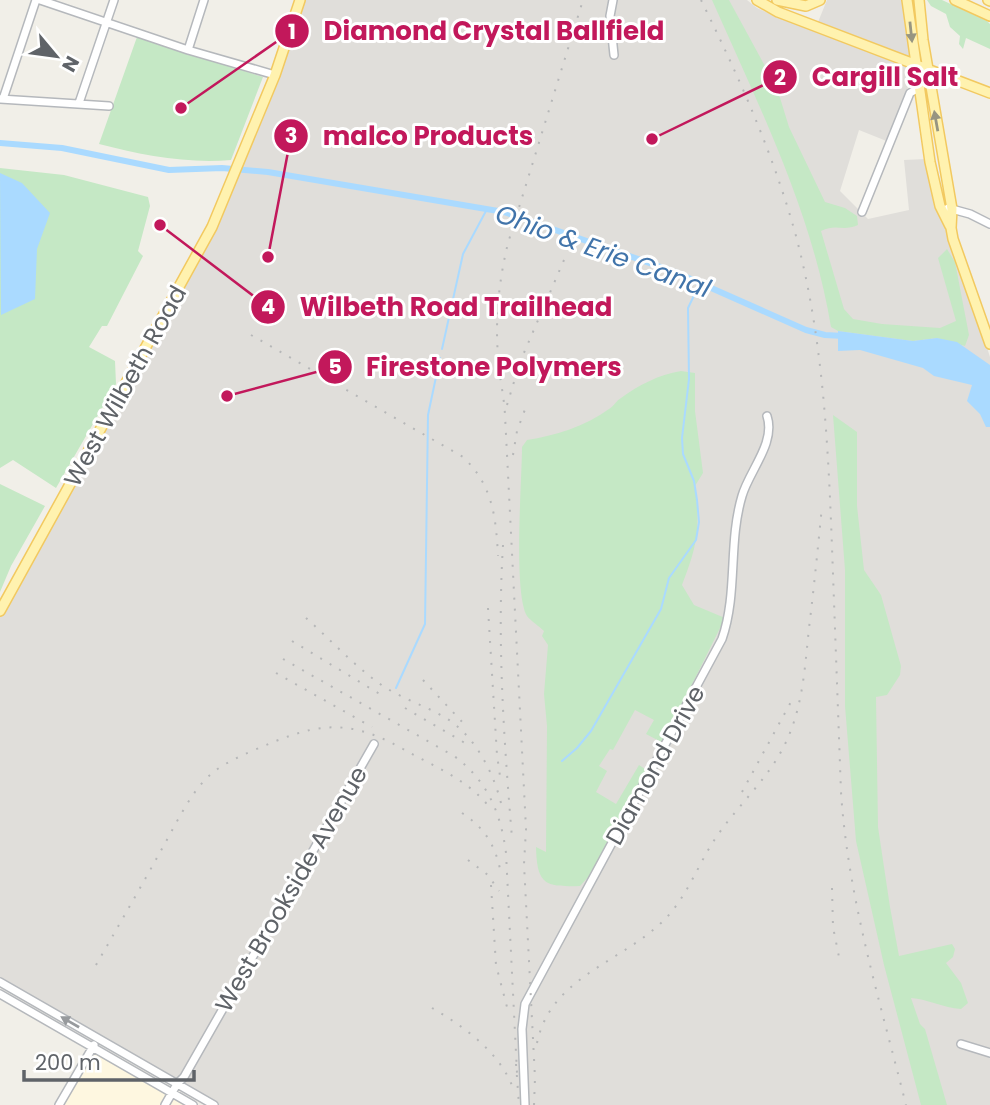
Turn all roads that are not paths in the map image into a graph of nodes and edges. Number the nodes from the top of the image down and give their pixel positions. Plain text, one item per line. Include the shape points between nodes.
1 (38, 0) edge
2 (114, 0) edge
3 (204, 0) edge
4 (300, 0) edge
5 (613, 0) edge
6 (757, 0) edge
7 (777, 0) edge
8 (820, 0) edge
9 (907, 0) edge
10 (919, 0) edge
11 (955, 0) edge
12 (990, 16) edge
13 (106, 23) junction
14 (188, 50) junction
15 (614, 55) dead end
16 (915, 64) junction
17 (928, 69) junction
18 (275, 75) junction
19 (919, 88) junction
20 (990, 93) edge
21 (1, 99) edge
22 (79, 103) junction
23 (109, 106) dead end
24 (940, 206) junction
25 (952, 209) junction
26 (862, 212) dead end
27 (990, 224) edge
28 (951, 228) junction
29 (990, 344) edge
30 (767, 416) dead end
31 (0, 611) edge
32 (374, 744) dead end
33 (0, 982) edge
34 (0, 994) edge
35 (98, 1038) junction
36 (961, 1044) dead end
37 (93, 1048) junction
38 (990, 1054) edge
39 (177, 1084) junction
40 (172, 1093) junction
41 (59, 1105) edge
42 (165, 1105) edge
43 (192, 1105) edge
44 (214, 1105) edge
45 (525, 1105) edge

1 - 13 street
1 - 21 street
2 - 13 street
3 - 14 street
4 - 18 main road, West Wilbeth Road
5 - 15 street
6 - 16 main road
7 - 8 main road via 806,6
9 - 10 main road
9 -> 16 main road
10 - 17 main road
11 - 12 main road
13 - 14 street
13 - 22 street
14 - 18 street
16 - 17 main road
16 - 19 main road
17 - 20 main road
25 -> 17 main road
18 - 31 main road, West Wilbeth Road via 191,268
19 - 24 main road
19 - 26 street via 910,93
21 - 22 street
22 - 23 street
24 - 25 street
24 - 28 main road
25 - 27 street
25 - 28 main road
28 - 29 main road
30 - 45 street, Diamond Drive via 769,435 739,508 732,599 722,639 525,1004
32 - 39 street, West Brookside Avenue
35 -> 33 street
34 - 37 street
35 - 37 street
35 - 39 street
36 - 38 street
37 - 40 street
37 - 41 street
39 - 40 street, West Brookside Avenue
39 - 44 street
40 - 42 street, West Brookside Avenue
40 - 43 street

